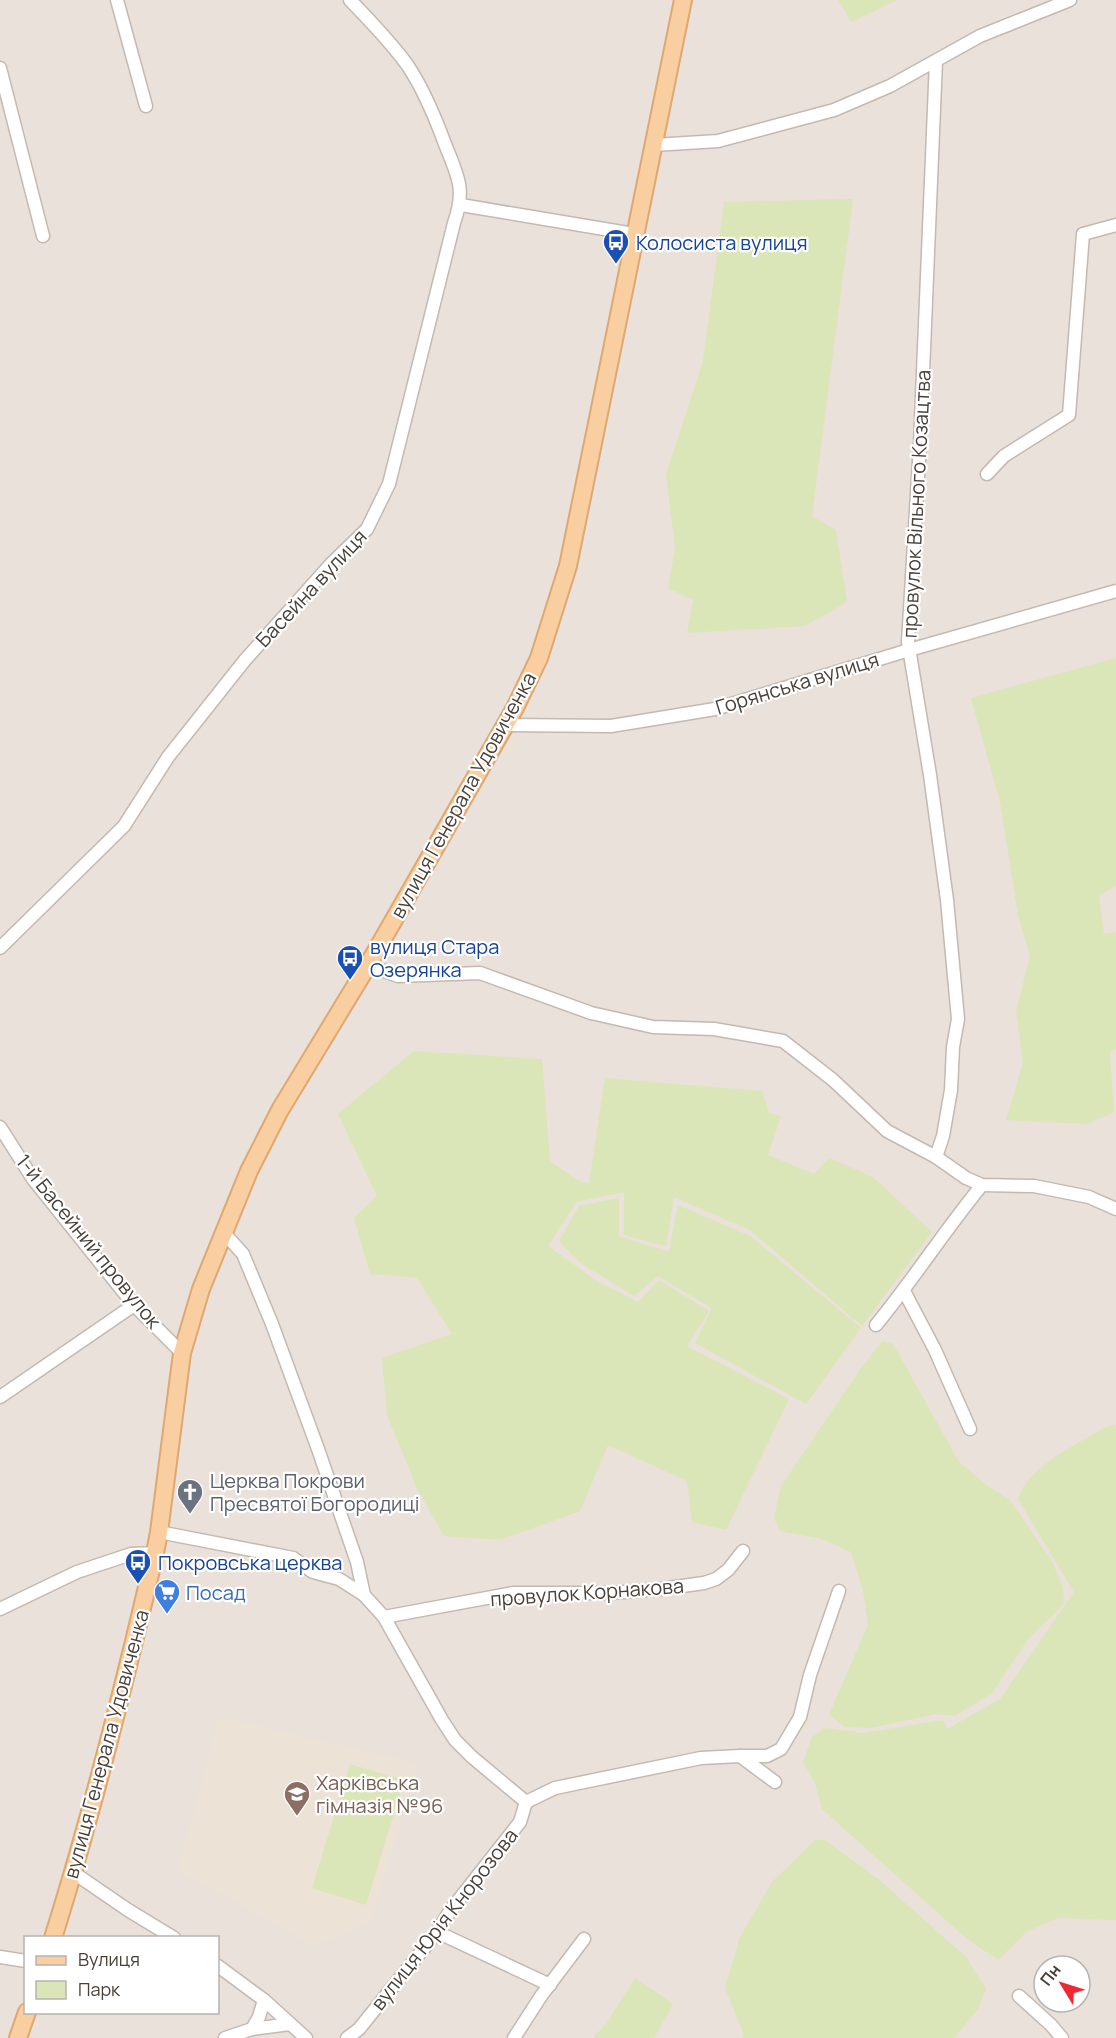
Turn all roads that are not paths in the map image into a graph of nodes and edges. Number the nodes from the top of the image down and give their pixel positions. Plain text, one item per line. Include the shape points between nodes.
1 (117, 0) edge
2 (350, 0) edge
3 (682, 0) edge
4 (1070, 0) edge
5 (936, 61) junction
6 (0, 68) edge
7 (146, 106) dead end
8 (654, 145) junction
9 (461, 205) junction
10 (1116, 225) edge
11 (634, 234) junction
12 (43, 236) dead end
13 (987, 474) dead end
14 (1116, 591) edge
15 (909, 650) junction
16 (506, 725) junction
17 (0, 948) edge
18 (368, 965) junction
19 (0, 1126) edge
20 (936, 1157) junction
21 (982, 1185) junction
22 (1116, 1209) edge
23 (224, 1233) junction
24 (904, 1291) junction
25 (134, 1305) junction
26 (876, 1325) dead end
27 (182, 1353) junction
28 (0, 1397) edge
29 (970, 1429) dead end
30 (159, 1532) junction
31 (743, 1551) dead end
32 (155, 1553) junction
33 (839, 1591) dead end
34 (364, 1595) junction
35 (0, 1609) edge
36 (384, 1617) junction
37 (740, 1756) junction
38 (775, 1782) dead end
39 (526, 1802) junction
40 (74, 1873) junction
41 (436, 1932) junction
42 (54, 1936) edge
43 (171, 1936) edge
44 (584, 1939) dead end
45 (0, 1957) edge
46 (24, 1961) edge
47 (219, 1967) edge
48 (550, 1985) junction
49 (1019, 1996) dead end
50 (264, 2000) junction
51 (27, 2014) edge
52 (290, 2024) junction
53 (252, 2029) junction
54 (18, 2038) edge
55 (225, 2038) edge
56 (306, 2038) edge
57 (347, 2038) edge
58 (514, 2038) edge
59 (1062, 2038) edge

1 - 7 street
2 - 9 street, Басейна вулиця via 408,66 429,102 461,188
3 - 8 main road, вулиця Генерала Удовиченка
4 - 5 street via 980,36
5 - 8 street via 834,110 718,141
5 - 15 street, провулок Вільного Козацтва
6 - 12 street
8 - 11 main road, вулиця Генерала Удовиченка
9 - 11 street
9 - 17 street, Басейна вулиця via 389,484 367,529 245,660 168,757 124,826
10 - 13 street via 1083,234 1070,415 1004,456
11 - 16 main road, вулиця Генерала Удовиченка via 568,566 538,658
14 - 15 street, Горянська вулиця
15 - 16 street, Горянська вулиця via 715,709 611,726
15 - 20 street, провулок Вільного Козацтва via 946,888 958,1019 951,1090
16 - 18 main road, вулиця Генерала Удовиченка
18 - 20 street via 398,976 480,973 602,1016 653,1027 714,1029 783,1041 833,1080 887,1131
18 - 23 main road, вулиця Генерала Удовиченка via 280,1110 249,1170
19 - 25 street, 1-й Басейний провулок via 33,1179
20 - 21 street
21 - 22 street via 1034,1186 1089,1197
21 - 24 street
23 - 27 main road, вулиця Генерала Удовиченка via 201,1289
23 - 34 street via 243,1254 272,1324 357,1562
24 - 26 street
24 - 29 street
25 - 27 street, 1-й Басейний провулок
25 - 28 street
27 - 30 main road, вулиця Генерала Удовиченка
30 - 32 main road, вулиця Генерала Удовиченка
30 - 34 street via 293,1558 313,1572 339,1579
31 - 36 street, провулок Корнакова via 728,1570 704,1583 611,1593 513,1593
32 - 35 street via 131,1554 77,1572
32 - 40 main road, вулиця Генерала Удовиченка
33 - 37 street via 800,1717 781,1749 767,1756
34 - 36 street
36 - 39 street via 455,1740
37 - 38 street
37 - 39 street via 701,1758 555,1788
39 - 41 street, вулиця Юрія Кнорозова via 520,1822
40 - 42 main road, вулиця Генерала Удовиченка
40 - 43 street
41 - 48 street
41 - 57 street, вулиця Юрія Кнорозова
44 - 48 street
45 - 46 street
47 - 50 street
48 - 58 street
49 - 59 street
50 - 52 street
50 - 53 street
51 - 54 main road
52 - 53 street
52 - 56 street
53 - 55 street

